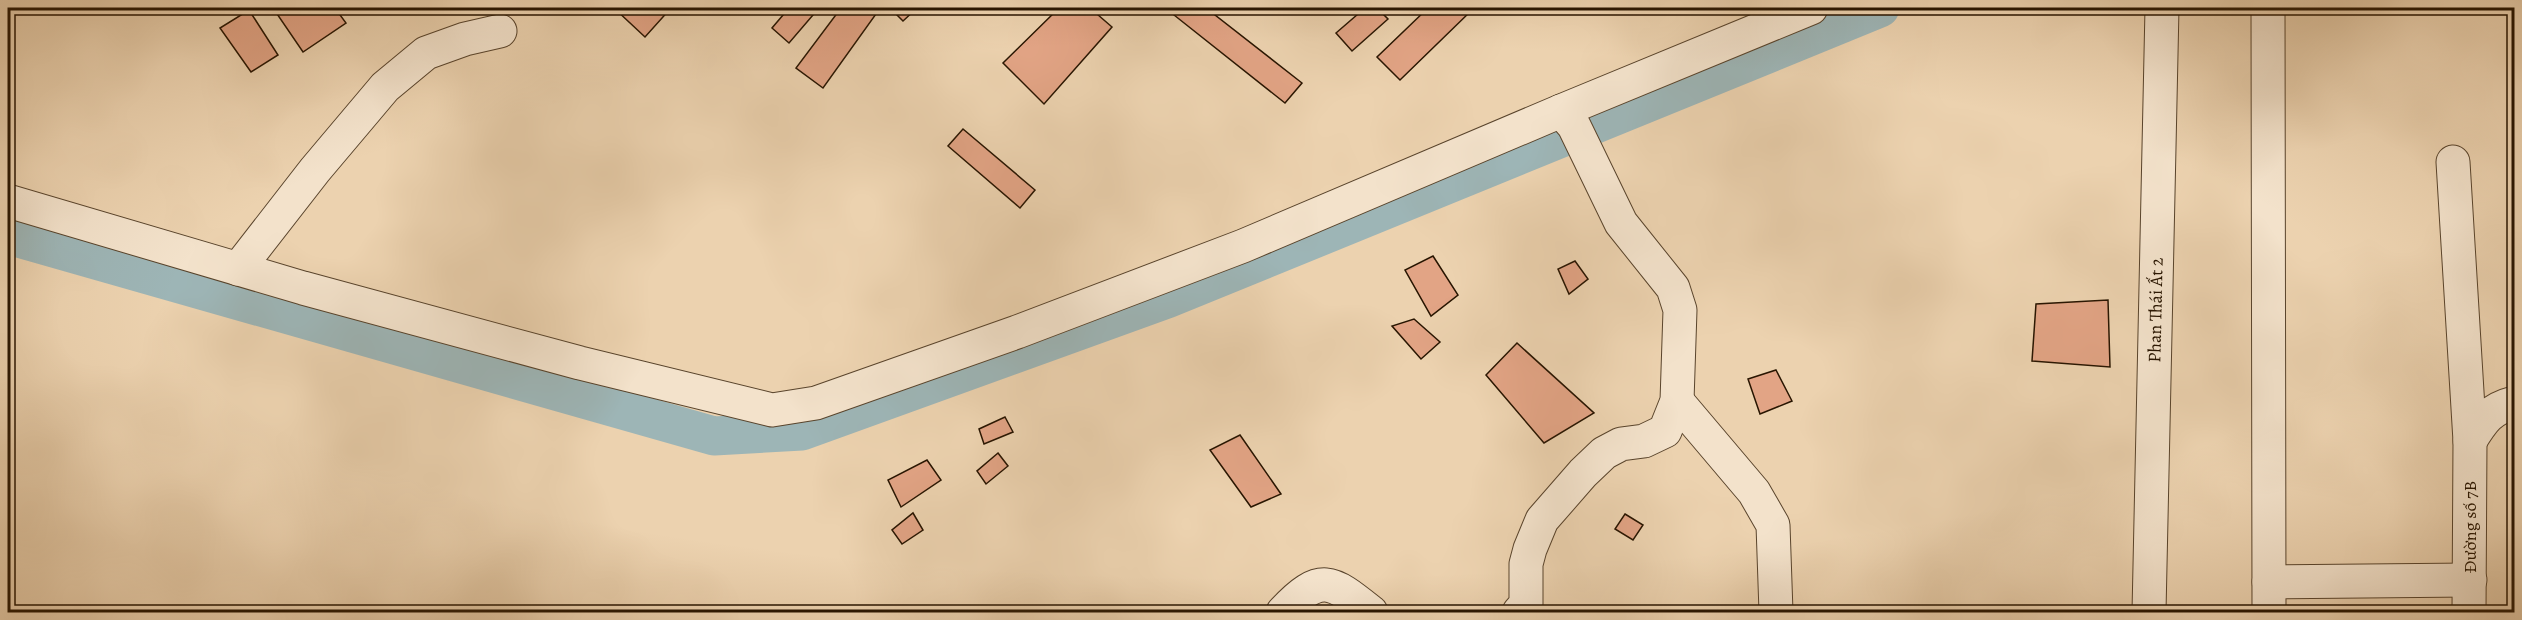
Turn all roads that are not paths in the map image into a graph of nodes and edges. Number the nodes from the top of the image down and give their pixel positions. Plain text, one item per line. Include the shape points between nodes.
1 (1811, 8) edge
2 (2162, 8) edge
3 (2268, 8) edge
4 (500, 31) dead end
5 (1567, 118) junction
6 (2453, 162) dead end
7 (8, 201) edge
8 (238, 269) junction
9 (1677, 401) junction
10 (2514, 403) edge
11 (2470, 441) junction
12 (2470, 580) junction
13 (2269, 597) edge
14 (1283, 612) edge
15 (1371, 612) edge
16 (1519, 612) edge
17 (1776, 612) edge
18 (2150, 612) edge
19 (2469, 612) edge

1 - 5 street
2 - 18 street, Phan Thái Ất 2
3 - 13 street
4 - 8 street via 426,53 385,87
5 - 8 street via 1200,263 816,404 772,410 580,363
5 - 9 street via 1621,223 1673,288 1680,310
6 - 11 street, Đường số 7B
7 - 8 street
9 - 16 street via 1665,432 1604,453 1542,520 1526,564 1526,604
9 - 17 street via 1754,492 1773,525
10 - 11 street via 2496,408
11 - 12 street, Đường số 7B
12 - 13 street
12 - 19 street, Đường số 7B
14 - 15 street via 1304,592 1323,584 1340,588

